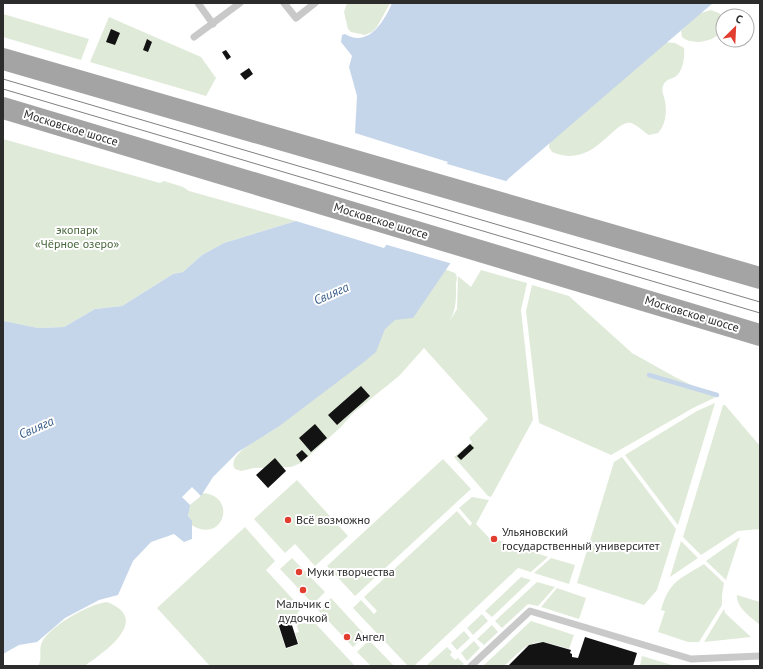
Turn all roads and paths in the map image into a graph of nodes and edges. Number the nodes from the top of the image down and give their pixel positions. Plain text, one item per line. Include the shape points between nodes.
1 (198, 3) edge
2 (240, 3) edge
3 (284, 3) edge
4 (316, 3) edge
5 (213, 24) junction
6 (194, 37) dead end
7 (3, 59) edge
8 (3, 108) edge
9 (760, 278) edge
10 (760, 335) edge
11 (760, 656) edge
12 (692, 659) junction
13 (471, 666) edge
14 (688, 666) edge

1 - 5 lane
2 - 5 lane
3 - 4 lane via 296,18
5 - 6 lane
7 - 9 main road
8 - 10 main road, Московское шоссе
11 - 12 lane
12 - 13 lane via 530,611
12 - 14 lane

